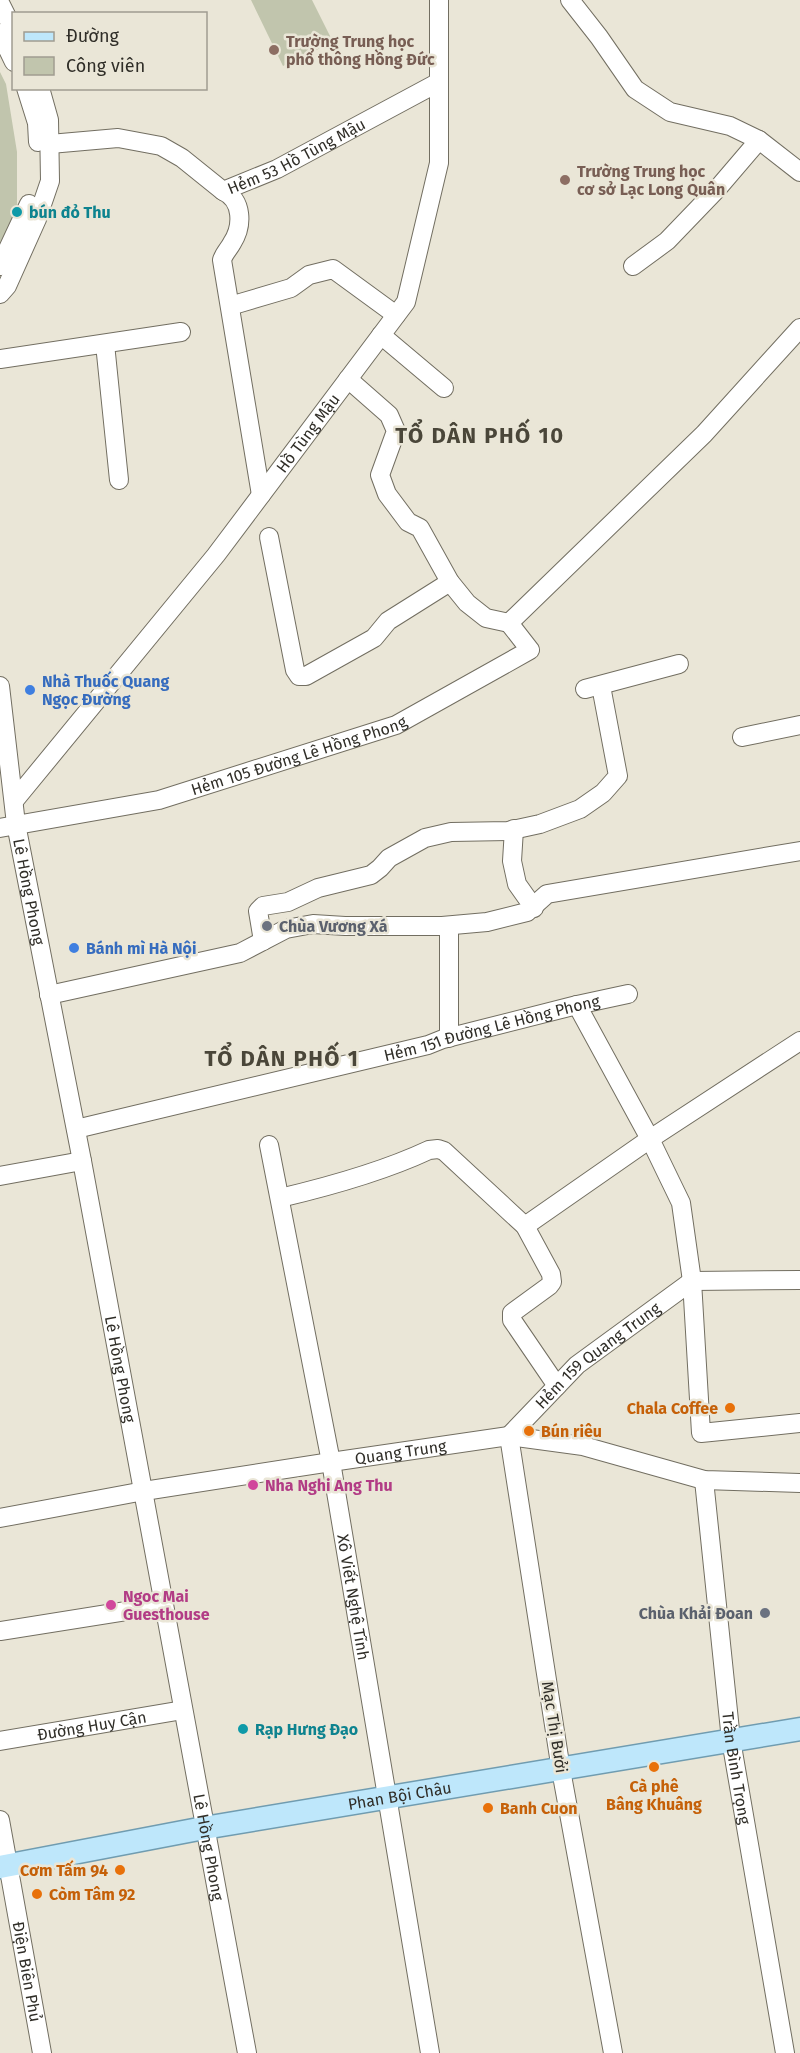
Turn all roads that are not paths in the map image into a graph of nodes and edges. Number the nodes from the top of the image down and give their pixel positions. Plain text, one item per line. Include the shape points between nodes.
1 (439, 0) edge
2 (570, 0) edge
3 (0, 3) edge
4 (12, 27) edge
5 (0, 33) edge
6 (12, 58) edge
7 (439, 82) junction
8 (27, 90) edge
9 (41, 90) edge
10 (759, 140) junction
11 (50, 144) junction
12 (800, 172) edge
13 (226, 192) junction
14 (0, 266) edge
15 (633, 266) dead end
16 (0, 294) edge
17 (230, 306) junction
18 (396, 315) junction
19 (800, 328) edge
20 (181, 332) dead end
21 (381, 335) junction
22 (105, 344) junction
23 (0, 359) edge
24 (348, 379) junction
25 (444, 388) dead end
26 (119, 480) dead end
27 (261, 495) junction
28 (269, 537) dead end
29 (450, 582) junction
30 (509, 622) junction
31 (679, 664) dead end
32 (0, 686) edge
33 (800, 725) edge
34 (742, 737) dead end
35 (14, 801) junction
36 (8, 826) edge
37 (514, 830) junction
38 (800, 851) edge
39 (534, 908) junction
40 (449, 926) junction
41 (263, 941) junction
42 (628, 994) dead end
43 (49, 995) junction
44 (577, 1005) junction
45 (449, 1038) junction
46 (800, 1041) edge
47 (76, 1129) junction
48 (650, 1139) junction
49 (269, 1145) dead end
50 (82, 1161) junction
51 (0, 1176) edge
52 (280, 1198) junction
53 (525, 1226) junction
54 (800, 1280) edge
55 (692, 1281) junction
56 (557, 1386) junction
57 (800, 1423) edge
58 (509, 1436) junction
59 (331, 1461) junction
60 (704, 1480) junction
61 (800, 1483) edge
62 (144, 1491) junction
63 (0, 1518) edge
64 (164, 1605) junction
65 (0, 1631) edge
66 (183, 1710) junction
67 (800, 1729) edge
68 (731, 1740) junction
69 (0, 1741) edge
70 (561, 1770) junction
71 (386, 1798) junction
72 (0, 1820) edge
73 (204, 1828) junction
74 (4, 1867) edge
75 (42, 2053) edge
76 (247, 2053) edge
77 (430, 2053) edge
78 (613, 2053) edge
79 (785, 2053) edge

1 - 7 street, Hồ Tùng Mậu
2 - 10 street via 635,89 670,112 730,126
3 - 4 street
5 - 6 street
7 - 13 street, Hẻm 53 Hồ Tùng Mậu via 277,170
7 - 18 street, Hồ Tùng Mậu via 439,163 406,302
8 - 14 street via 37,123 38,180
9 - 11 street via 49,120
10 - 12 street
10 - 15 street via 667,242
11 - 13 street, Hẻm 53 Hồ Tùng Mậu via 118,138 161,146
11 - 16 street via 50,181 37,219
13 - 17 street via 237,205 240,222 222,260
17 - 18 street via 291,288 309,275 333,269
17 - 27 street
18 - 21 street, Hồ Tùng Mậu
19 - 30 street via 704,434
20 - 22 street
21 - 24 street, Hồ Tùng Mậu
21 - 25 street
22 - 23 street
22 - 26 street
24 - 27 street, Hồ Tùng Mậu
24 - 29 street via 389,415 396,431 380,475 387,494 408,522 420,528
27 - 35 street, Hồ Tùng Mậu
28 - 29 street via 298,676 306,676 374,638 388,621
29 - 30 street via 486,618
30 - 36 street, Hẻm 105 Đường Lê Hồng Phong via 530,651 396,725 159,800
31 - 37 street via 593,687 618,776 603,793 580,809
32 - 35 street, Lê Hồng Phong
33 - 34 street
35 - 36 street, Lê Hồng Phong
36 - 43 street, Lê Hồng Phong
37 - 39 street via 512,861 517,884
37 - 41 street via 451,832 425,838 389,858 371,875 318,888 288,902 263,906 258,911
38 - 39 street via 547,894
39 - 40 street via 487,922
40 - 41 street via 313,924 286,929
40 - 45 street
41 - 43 street via 240,953
42 - 44 street, Hẻm 151 Đường Lê Hồng Phong
43 - 47 street, Lê Hồng Phong
44 - 45 street, Hẻm 151 Đường Lê Hồng Phong
44 - 48 street
45 - 47 street, Hẻm 151 Đường Lê Hồng Phong
46 - 48 street
47 - 50 street, Lê Hồng Phong
48 - 53 street
48 - 55 street via 681,1203
49 - 52 street, Xô Viết Nghệ Tĩnh
50 - 51 street
50 - 62 street, Lê Hồng Phong
52 - 53 street via 377,1172 438,1149
52 - 59 street, Xô Viết Nghệ Tĩnh
53 - 56 street via 552,1282 512,1313 512,1320
54 - 55 street
55 - 56 street, Hẻm 159 Quang Trung via 578,1365
55 - 57 street via 701,1433
56 - 58 street, Hẻm 159 Quang Trung
58 - 59 street, Quang Trung
58 - 60 street, Quang Trung via 583,1446
58 - 70 street, Mạc Thị Bưởi
59 - 62 street, Quang Trung
59 - 71 street, Xô Viết Nghệ Tĩnh
60 - 61 street, Quang Trung
60 - 68 street, Trần Bình Trọng
62 - 63 street, Quang Trung
62 - 64 street, Lê Hồng Phong
64 - 65 street
64 - 66 street, Lê Hồng Phong
66 - 69 street, Đường Huy Cận
66 - 73 street, Lê Hồng Phong
67 - 68 main road, Phan Bội Châu
68 - 70 main road, Phan Bội Châu
68 - 79 street, Trần Bình Trọng
70 - 71 main road, Phan Bội Châu
70 - 78 street, Mạc Thị Bưởi
71 - 73 main road, Phan Bội Châu
71 - 77 street, Xô Viết Nghệ Tĩnh
72 - 74 street, Điện Biên Phủ
73 - 74 main road, Phan Bội Châu
73 - 76 street, Lê Hồng Phong
74 - 75 street, Điện Biên Phủ

